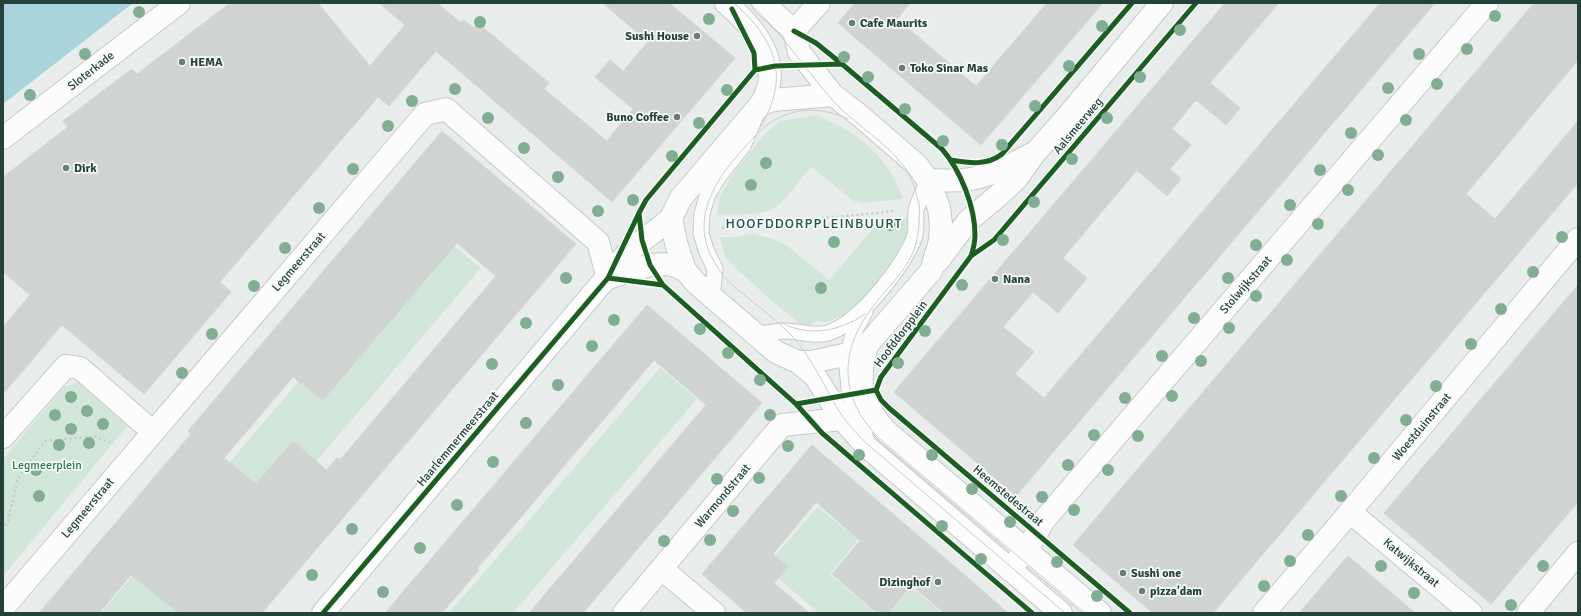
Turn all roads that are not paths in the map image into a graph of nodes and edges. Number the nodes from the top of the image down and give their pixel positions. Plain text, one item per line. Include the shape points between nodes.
1 (179, 3) edge
2 (726, 3) edge
3 (763, 3) edge
4 (819, 3) edge
5 (1162, 3) edge
6 (1487, 3) edge
7 (794, 31) junction
8 (833, 95) junction
9 (761, 104) junction
10 (3, 138) edge
11 (1034, 154) junction
12 (928, 180) junction
13 (671, 218) junction
14 (1578, 239) edge
15 (684, 270) junction
16 (930, 271) junction
17 (608, 278) junction
18 (712, 297) junction
19 (870, 303) junction
20 (756, 335) junction
21 (857, 350) junction
22 (798, 362) junction
23 (842, 419) junction
24 (153, 432) junction
25 (3, 437) edge
26 (868, 448) junction
27 (1350, 512) junction
28 (1031, 542) junction
29 (1578, 553) edge
30 (662, 569) junction
31 (1010, 570) junction
32 (3, 608) edge
33 (323, 613) edge
34 (624, 613) edge
35 (714, 613) edge
36 (1061, 613) edge
37 (1100, 613) edge
38 (1264, 613) edge
39 (1472, 613) edge
40 (1528, 613) edge

1 - 10 street, Sloterkade
2 - 9 street via 756,35 766,54 770,68 769,85
3 - 7 street
4 - 7 street
5 - 11 street, Aalsmeerweg
6 - 28 street, Stolwijkstraat via 1044,520
7 - 8 street, Hoofddorpplein via 799,52
8 - 9 street via 773,100
8 - 12 street, Hoofddorpplein via 911,161
9 - 13 street via 681,198
9 - 18 lane via 743,146 707,196 702,214 702,234 715,269
11 - 12 street, Aalsmeerweg via 977,178
11 - 16 street, Aalsmeerweg via 1017,178 964,225
12 - 16 street, Hoofddorpplein via 939,208 941,224 940,241
12 - 19 lane via 916,209 915,235 904,258
13 - 15 street
13 - 17 street, Haarlemmermeerstraat via 629,251
14 - 27 street, Woestduinstraat
15 - 17 street via 670,264 650,265
15 - 18 street
16 - 21 street, Hoofddorpplein
17 - 24 street, Legmeerstraat via 598,242 446,109 425,114
17 - 33 street, Haarlemmermeerstraat
18 - 20 street
19 - 20 lane via 842,328 827,334 809,335 786,331
19 - 21 lane via 853,334
20 - 22 street via 776,352
21 - 22 street via 812,362
21 - 26 lane via 847,374 850,396 860,416
21 - 28 street via 862,360 862,393 877,422
22 - 23 street via 815,376
23 - 26 street
23 - 30 street, Warmondstraat via 782,425
24 - 25 street via 80,368 66,366
24 - 32 street, Legmeerstraat
26 - 31 street
27 - 38 street, Woestduinstraat
27 - 39 street, Katwijkstraat
28 - 31 street, Stolwijkstraat
28 - 37 street
29 - 40 street
30 - 34 street, Warmondstraat
30 - 35 street
31 - 36 street

